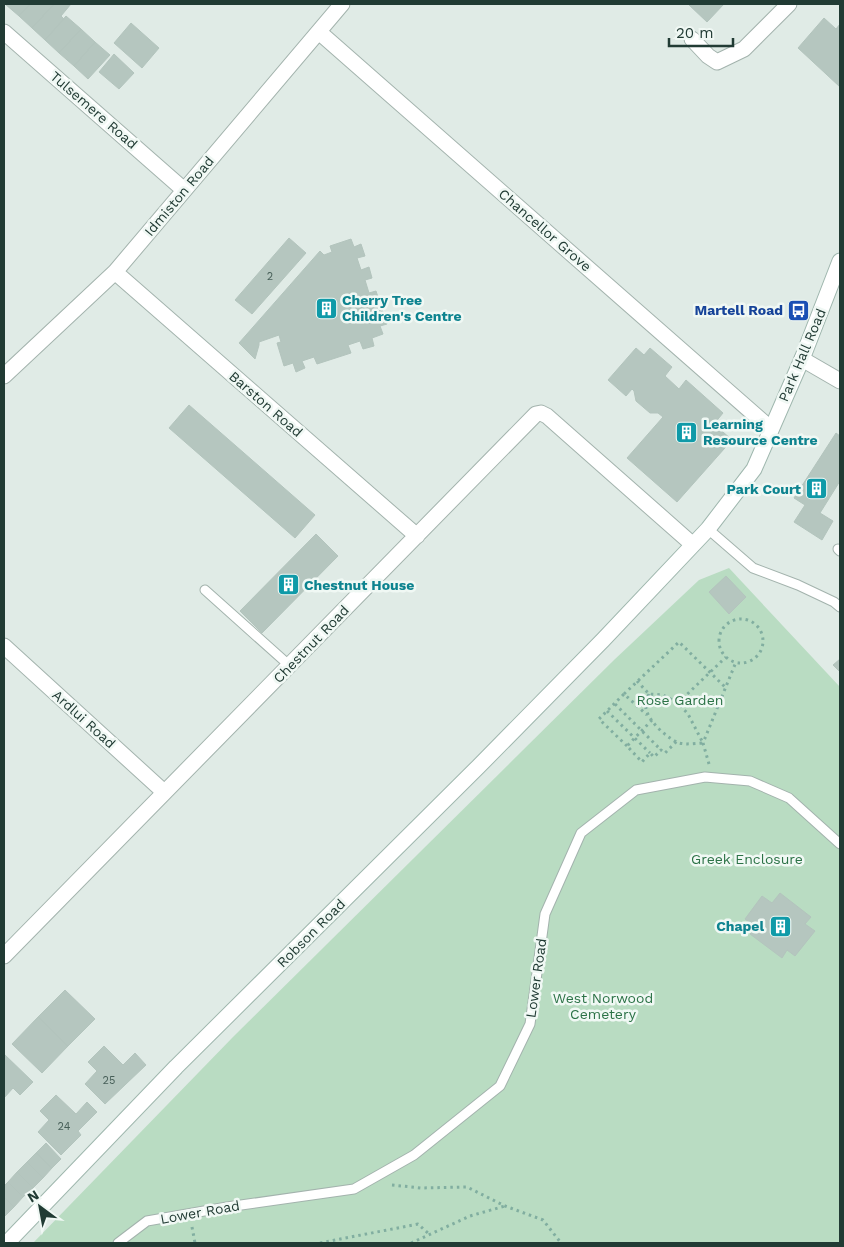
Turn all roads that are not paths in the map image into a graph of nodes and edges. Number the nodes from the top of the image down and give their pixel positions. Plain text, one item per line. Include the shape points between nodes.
1 (342, 4) edge
2 (789, 4) edge
3 (4, 32) edge
4 (319, 32) junction
5 (692, 40) dead end
6 (184, 190) junction
7 (840, 261) edge
8 (115, 272) junction
9 (802, 359) junction
10 (4, 376) edge
11 (840, 381) edge
12 (771, 429) junction
13 (708, 529) junction
14 (417, 536) junction
15 (692, 544) junction
16 (205, 590) dead end
17 (840, 607) edge
18 (4, 646) edge
19 (290, 666) junction
20 (164, 792) junction
21 (840, 844) edge
22 (4, 956) edge
23 (7, 1243) edge
24 (118, 1243) edge

1 - 4 street, Idmiston Road
2 - 5 street via 744,49 716,62
3 - 6 street, Tulsemere Road
4 - 6 street, Idmiston Road
4 - 12 street, Chancellor Grove
6 - 8 street, Idmiston Road
7 - 9 street, Park Hall Road
8 - 10 street, Idmiston Road
8 - 14 street, Barston Road
9 - 11 street
9 - 12 street, Park Hall Road
12 - 13 street, Park Hall Road via 754,469
13 - 15 street, Park Hall Road
13 - 17 lane via 753,568 798,584
14 - 15 street, Chestnut Road via 536,414 542,413
14 - 19 street, Chestnut Road
15 - 23 street, Robson Road via 478,767 183,1060
16 - 19 lane
18 - 20 street, Ardlui Road
19 - 20 street, Chestnut Road
20 - 22 street, Chestnut Road
21 - 24 lane, Lower Road via 789,798 750,781 705,777 636,790 581,833 545,914 530,1024 500,1086 414,1155 354,1189 146,1221

